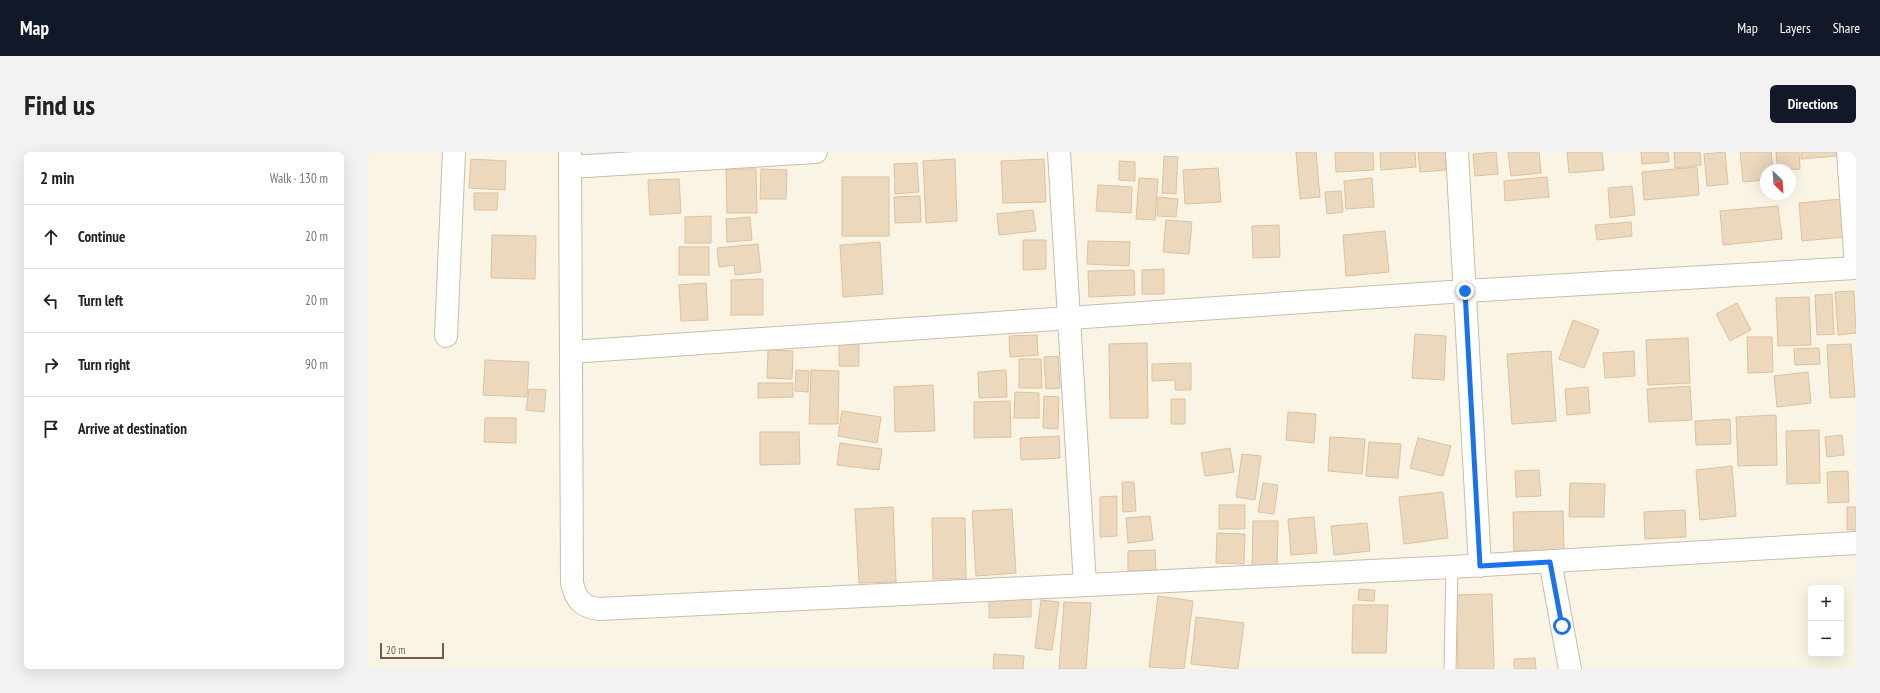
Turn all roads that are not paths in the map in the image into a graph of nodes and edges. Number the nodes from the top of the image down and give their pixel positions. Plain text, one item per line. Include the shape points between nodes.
1 (454, 152) edge
2 (816, 152) edge
3 (1059, 152) edge
4 (1457, 152) edge
5 (1848, 152) edge
6 (570, 159) edge
7 (1856, 268) edge
8 (1465, 291) junction
9 (1069, 318) junction
10 (446, 336) dead end
11 (571, 352) junction
12 (1856, 543) edge
13 (1550, 562) junction
14 (1480, 566) junction
15 (1452, 567) junction
16 (1085, 585) junction
17 (1450, 669) edge
18 (1570, 669) edge

1 - 10 street
2 - 6 street
3 - 9 street
4 - 8 street
5 - 7 street
6 - 11 street
7 - 8 street
8 - 9 street
8 - 14 street
9 - 11 street
9 - 16 street
11 - 16 street via 572,583 580,602 588,608
12 - 13 street
13 - 14 street
13 - 18 street
14 - 15 street
15 - 16 street
15 - 17 lane

